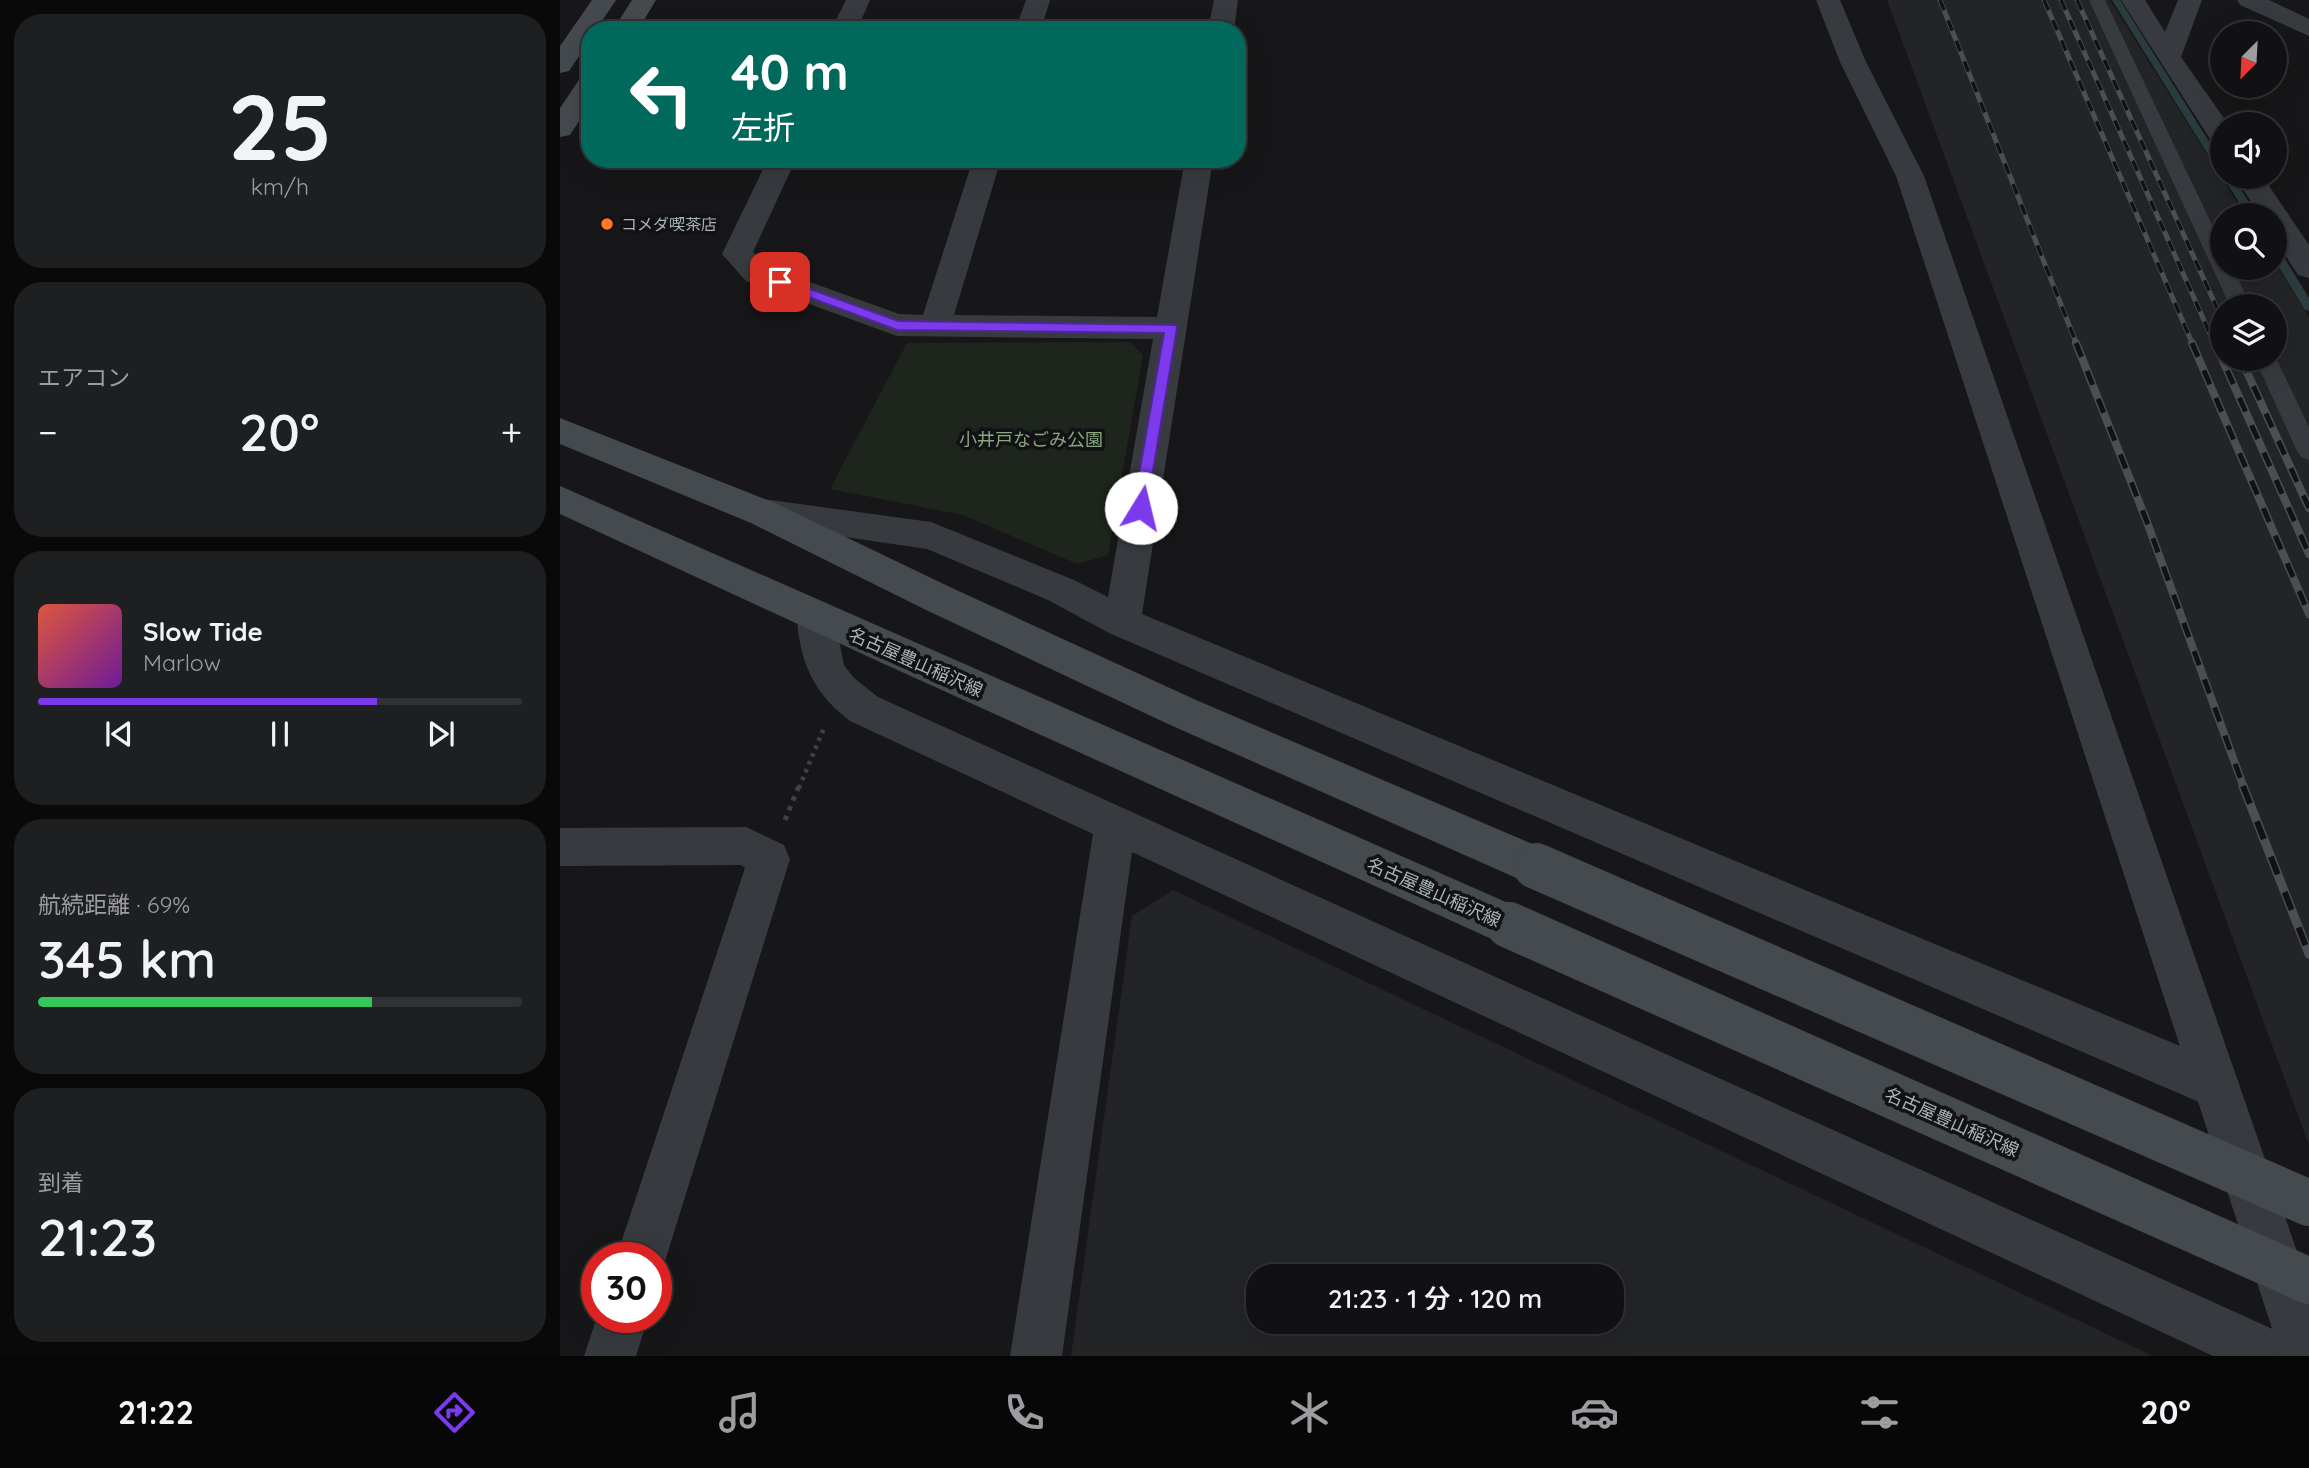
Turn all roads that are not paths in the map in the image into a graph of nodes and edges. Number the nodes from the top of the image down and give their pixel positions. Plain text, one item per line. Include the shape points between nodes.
1 (604, 0) edge
2 (644, 0) edge
3 (858, 0) edge
4 (1038, 0) edge
5 (1226, 0) edge
6 (1828, 0) edge
7 (2097, 0) edge
8 (2133, 0) edge
9 (2190, 0) edge
10 (2249, 0) edge
11 (590, 21) edge
12 (631, 21) edge
13 (848, 21) edge
14 (1031, 21) edge
15 (1222, 21) edge
16 (2309, 28) edge
17 (581, 34) edge
18 (2168, 57) junction
19 (560, 65) edge
20 (581, 97) edge
21 (2210, 118) edge
22 (560, 129) edge
23 (778, 168) edge
24 (984, 168) edge
25 (1198, 168) edge
26 (2287, 234) edge
27 (2210, 239) edge
28 (2309, 268) edge
29 (935, 326) junction
30 (1171, 328) junction
31 (2272, 371) edge
32 (560, 430) edge
33 (2309, 451) edge
34 (560, 499) edge
35 (763, 513) junction
36 (815, 617) junction
37 (1122, 622) junction
38 (1115, 824) junction
39 (560, 847) edge
40 (2216, 1085) junction
41 (2309, 1203) edge
42 (646, 1242) edge
43 (2309, 1281) edge
44 (617, 1333) edge
45 (610, 1356) edge
46 (1036, 1356) edge
47 (2271, 1356) edge
48 (2307, 1356) edge

1 - 11 main road
2 - 12 main road
3 - 13 street
4 - 14 street
5 - 15 street
6 - 40 street via 1853,62 1910,176
7 - 27 lane
8 - 18 street
9 - 18 street
10 - 16 street
17 - 19 main road
18 - 21 street
20 - 22 main road
23 - 29 street via 737,254 757,274 897,325
24 - 29 street
25 - 30 street
26 - 28 street
29 - 30 street
30 - 37 street
31 - 33 lane
32 - 35 main road
34 - 36 main road, 名古屋豊山稲沢線
35 - 37 street via 931,536 1061,590
35 - 41 main road, bridge via 1182,712
36 - 38 street via 822,660 839,692 864,709
36 - 43 main road, 名古屋豊山稲沢線, bridge
37 - 40 street
38 - 46 street
38 - 47 street
39 - 42 street via 746,846 769,859
40 - 48 street
44 - 45 street

